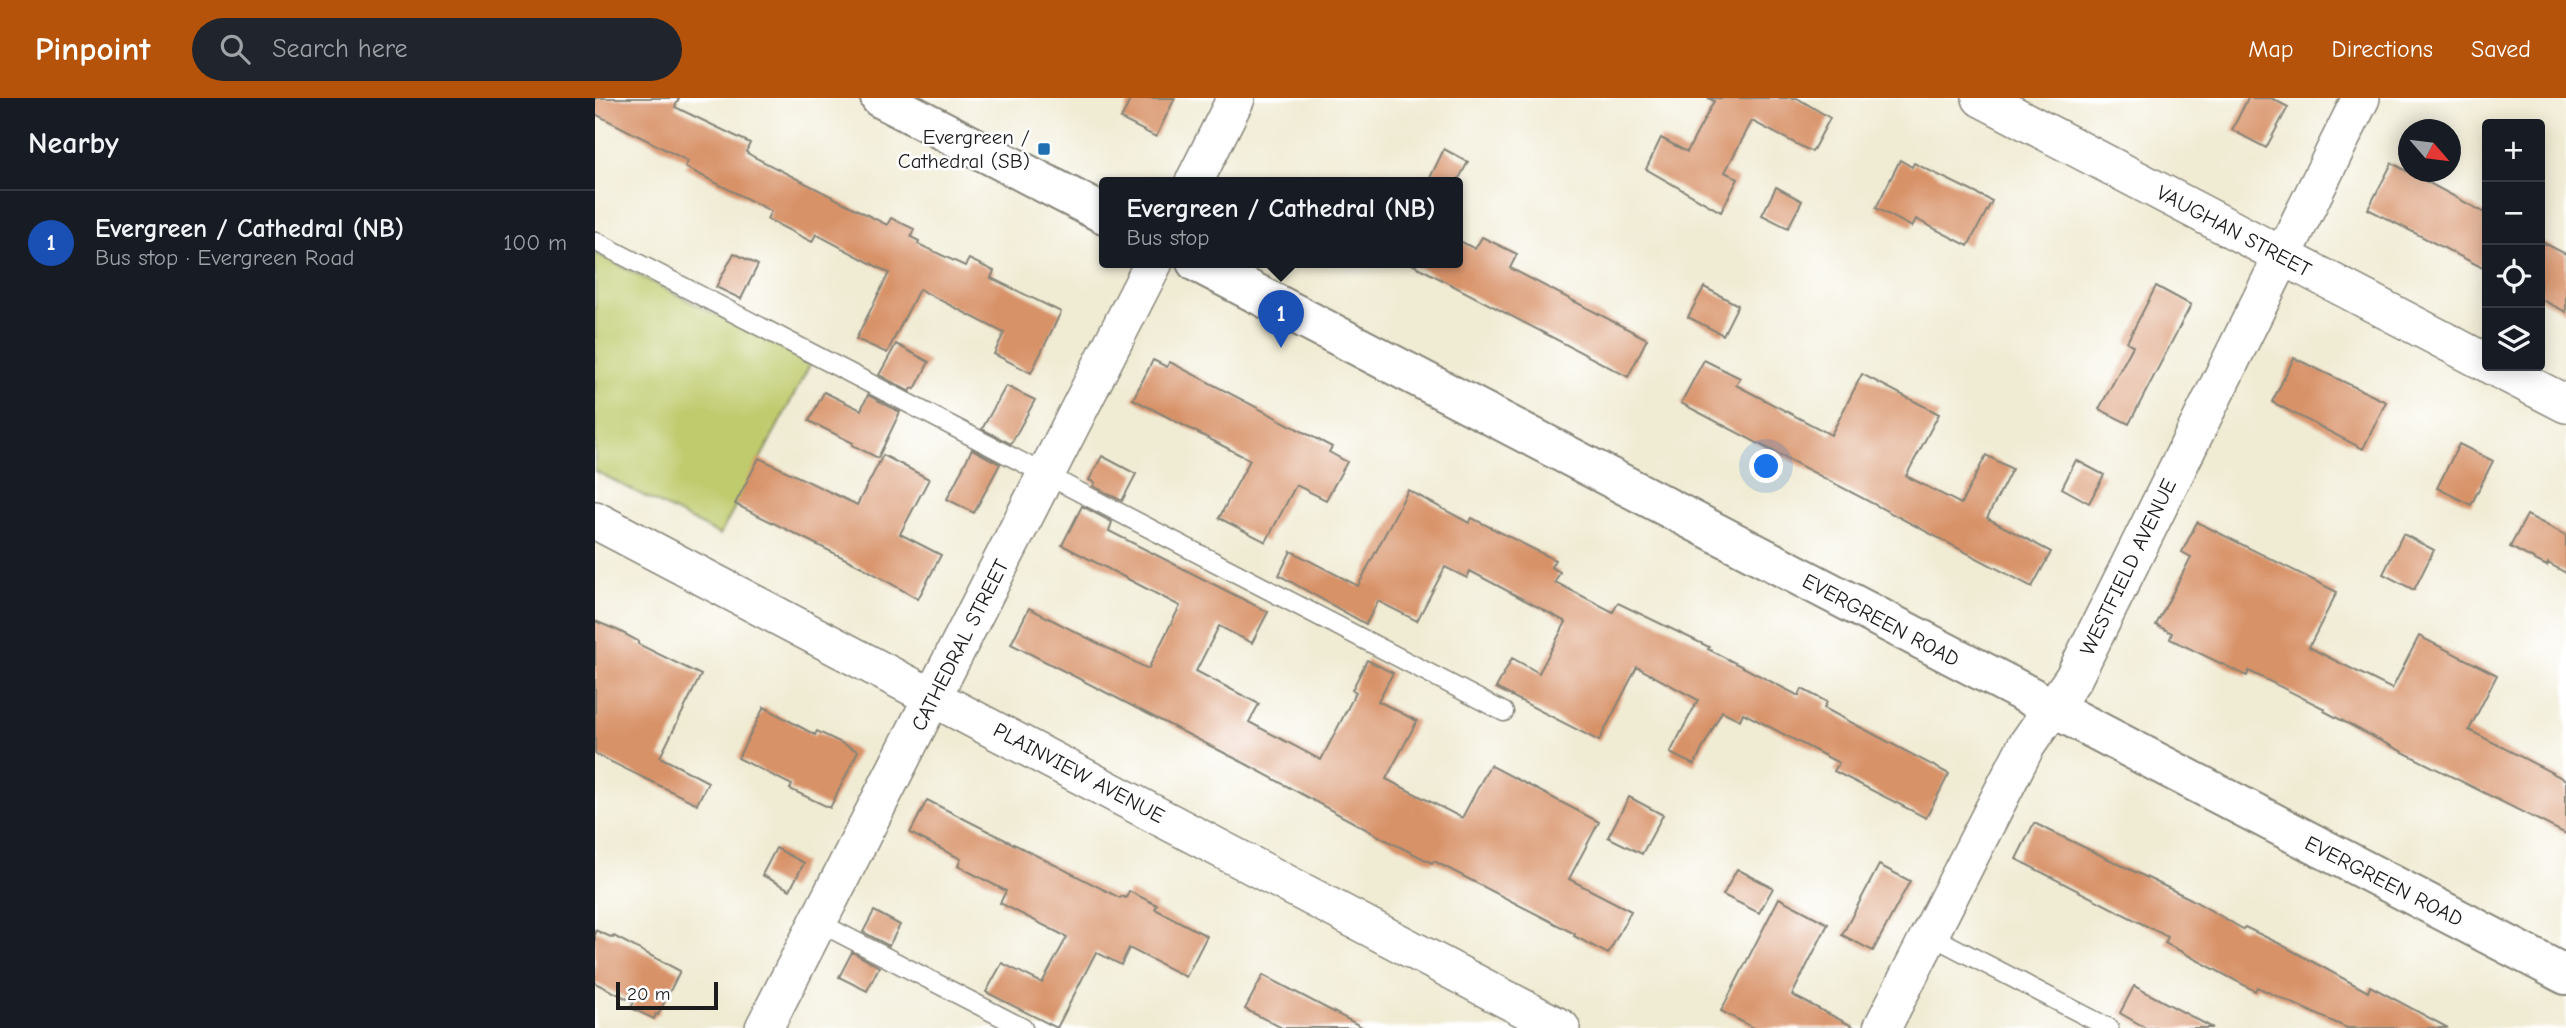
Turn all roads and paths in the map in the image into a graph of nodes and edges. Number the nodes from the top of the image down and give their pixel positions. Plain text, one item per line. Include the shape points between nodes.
1 (880, 98) edge
2 (1236, 98) edge
3 (1981, 98) edge
4 (2361, 98) edge
5 (1196, 177) edge
6 (1099, 211) edge
7 (595, 241) edge
8 (2282, 256) junction
9 (1151, 268) edge
10 (1207, 268) edge
11 (2482, 361) edge
12 (2502, 371) edge
13 (2566, 404) edge
14 (1046, 475) junction
15 (595, 520) edge
16 (934, 697) junction
17 (2051, 709) junction
18 (1504, 712) dead end
19 (818, 922) junction
20 (1930, 935) junction
21 (2566, 975) edge
22 (764, 1028) edge
23 (1023, 1028) edge
24 (1562, 1028) edge
25 (1882, 1028) edge
26 (2109, 1028) edge

1 - 6 street
2 - 5 street
3 - 8 street, VAUGHAN STREET
4 - 8 street, WESTFIELD AVENUE
7 - 14 lane
8 - 11 street, VAUGHAN STREET
8 - 17 street, WESTFIELD AVENUE via 2074,677
9 - 14 street, CATHEDRAL STREET
10 - 17 street, EVERGREEN ROAD
12 - 13 street, VAUGHAN STREET
14 - 16 street, CATHEDRAL STREET
14 - 18 lane
15 - 16 street, PLAINVIEW AVENUE
16 - 19 street, CATHEDRAL STREET
16 - 24 street, PLAINVIEW AVENUE
17 - 20 street, WESTFIELD AVENUE via 2026,746
17 - 21 street, EVERGREEN ROAD
19 - 22 street, CATHEDRAL STREET
19 - 23 lane
20 - 25 street, WESTFIELD AVENUE
20 - 26 lane

